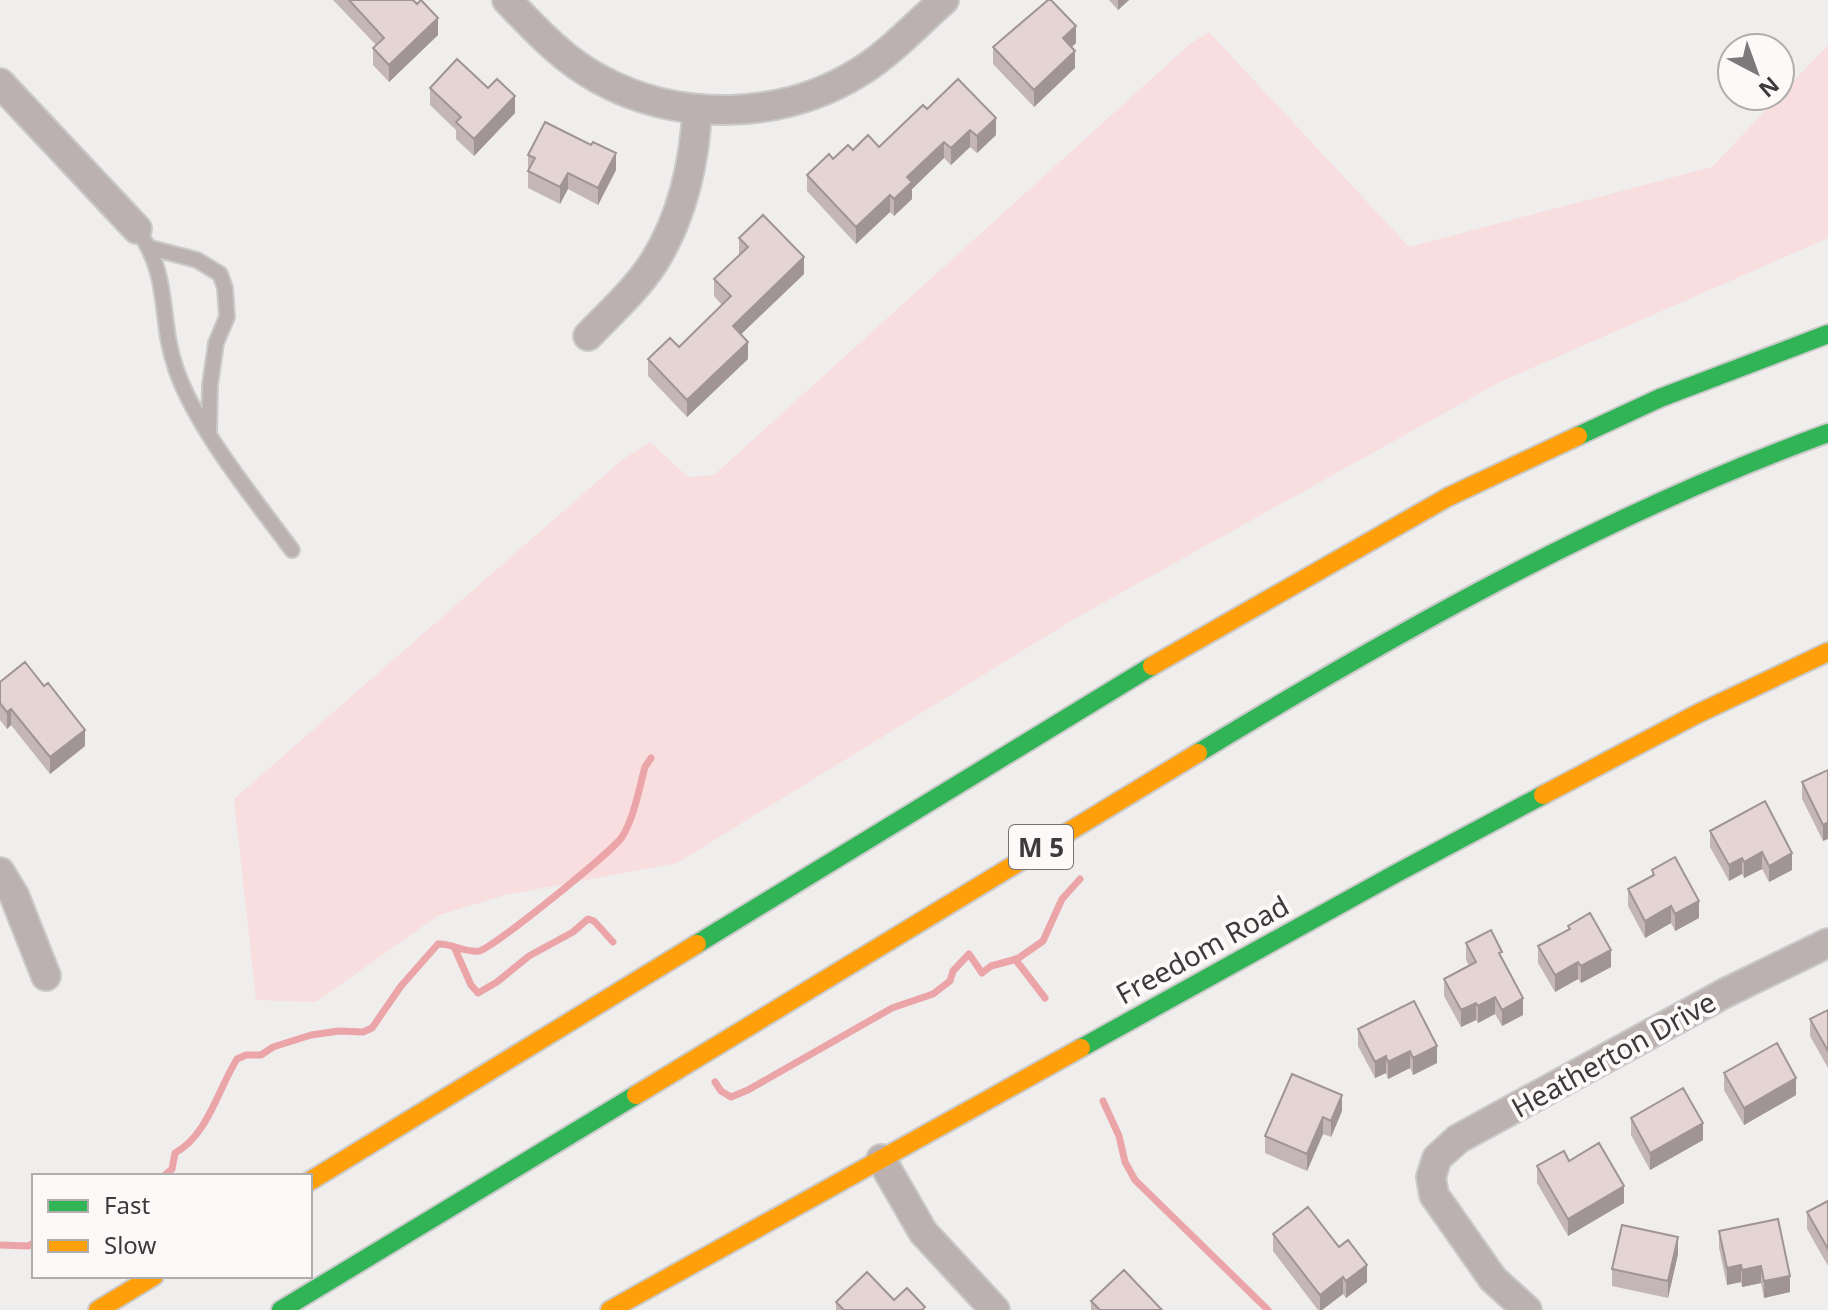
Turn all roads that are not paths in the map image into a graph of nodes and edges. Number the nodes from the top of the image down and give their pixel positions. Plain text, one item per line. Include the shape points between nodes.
1 (507, 0) edge
2 (944, 0) edge
3 (0, 83) edge
4 (686, 107) junction
5 (144, 238) junction
6 (1828, 334) edge
7 (588, 336) dead end
8 (209, 432) junction
9 (1828, 433) edge
10 (292, 550) dead end
11 (1828, 652) edge
12 (0, 872) edge
13 (1828, 943) edge
14 (46, 976) dead end
15 (881, 1159) junction
16 (312, 1180) edge
17 (151, 1278) edge
18 (98, 1310) edge
19 (281, 1310) edge
20 (610, 1310) edge
21 (995, 1310) edge
22 (1527, 1310) edge

1 - 4 street via 545,39 597,79
2 - 4 street via 878,59 841,83 777,105 740,110
3 - 5 street
4 - 7 street via 696,141 666,240 637,285
5 - 8 lane via 159,269 174,366
5 - 8 lane via 220,274 225,288 227,317 216,343
6 - 16 main road via 1660,398 1448,497 1144,671
8 - 10 lane
9 - 19 main road, M 5 via 1760,458 1569,545 1351,660
11 - 15 main road, Freedom Road via 1697,714 1409,866
12 - 14 street
13 - 22 street, Heatherton Drive via 1725,993 1458,1139 1437,1158 1431,1177 1434,1195 1493,1279
15 - 20 main road, Freedom Road
15 - 21 street via 923,1232
17 - 18 main road

